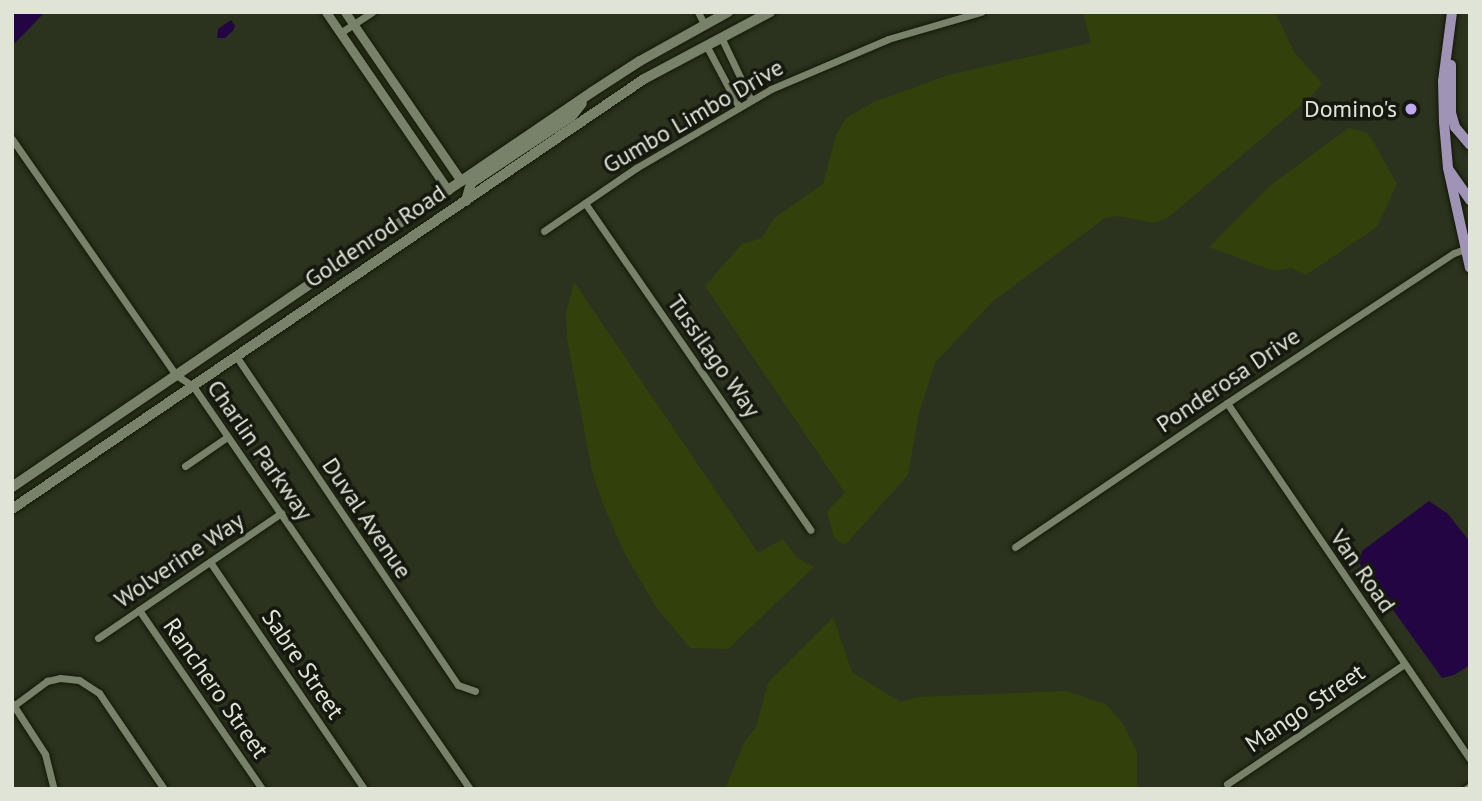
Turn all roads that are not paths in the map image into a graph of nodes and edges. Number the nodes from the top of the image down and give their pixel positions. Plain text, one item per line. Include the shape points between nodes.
1 (326, 12) edge
2 (345, 12) edge
3 (372, 12) edge
4 (698, 12) edge
5 (728, 12) edge
6 (770, 12) edge
7 (981, 12) edge
8 (1452, 12) edge
9 (353, 24) junction
10 (704, 24) junction
11 (340, 33) junction
12 (721, 37) junction
13 (1448, 42) junction
14 (706, 45) junction
15 (739, 74) junction
16 (726, 81) junction
17 (592, 92) junction
18 (751, 100) junction
19 (739, 107) junction
20 (12, 139) edge
21 (1470, 145) edge
22 (1448, 168) junction
23 (461, 181) junction
24 (448, 190) junction
25 (1470, 200) edge
26 (466, 201) junction
27 (585, 203) junction
28 (433, 223) junction
29 (544, 231) dead end
30 (1465, 249) junction
31 (1470, 268) edge
32 (236, 356) junction
33 (176, 375) junction
34 (193, 386) junction
35 (1227, 403) junction
36 (227, 437) junction
37 (185, 466) dead end
38 (12, 486) edge
39 (12, 509) edge
40 (281, 513) junction
41 (811, 530) dead end
42 (1015, 547) dead end
43 (210, 562) junction
44 (139, 610) junction
45 (98, 638) dead end
46 (1404, 664) junction
47 (475, 691) dead end
48 (13, 705) edge
49 (1470, 759) edge
50 (1227, 784) dead end
51 (466, 787) edge
52 (54, 789) edge
53 (164, 789) edge
54 (262, 789) edge
55 (364, 789) edge

1 - 11 street
2 - 9 street
3 - 9 street
4 - 10 street
5 - 10 main road, Goldenrod Road
6 - 12 main road, Goldenrod Road
7 - 18 street, Gumbo Limbo Drive via 888,39
8 - 13 main road
9 - 11 street
9 - 23 street
10 - 17 main road, Goldenrod Road
11 - 24 street
12 - 14 main road, Goldenrod Road
12 - 15 street
13 - 21 main road via 1451,113 1455,127
13 - 22 main road via 1443,81
14 - 16 street
14 - 26 main road, Goldenrod Road via 644,79
15 - 16 street
15 - 18 street
16 - 19 street
17 - 23 main road, Goldenrod Road
17 - 26 main road via 572,116 471,183
18 - 19 street, Gumbo Limbo Drive
19 - 27 street, Gumbo Limbo Drive
20 - 33 street, Charlin Parkway
22 - 25 main road
22 - 30 main road
23 - 24 main road, Goldenrod Road
23 - 28 main road via 457,199
24 - 33 main road, Goldenrod Road
26 - 28 main road, Goldenrod Road
27 - 29 street, Gumbo Limbo Drive
27 - 41 street, Tussilago Way
28 - 32 main road, Goldenrod Road
30 - 31 main road
30 - 35 street, Ponderosa Drive
32 - 34 main road, Goldenrod Road
32 - 47 street, Duval Avenue via 458,685
33 - 34 street, Charlin Parkway
33 - 38 main road, Goldenrod Road
34 - 36 street, Charlin Parkway
34 - 39 main road, Goldenrod Road
35 - 42 street, Ponderosa Drive
35 - 46 street, Van Road
36 - 37 street
36 - 40 street, Charlin Parkway
40 - 43 street, Wolverine Way
40 - 51 street, Charlin Parkway
43 - 44 street, Wolverine Way
43 - 55 street, Sabre Street
44 - 45 street, Wolverine Way
44 - 54 street, Ranchero Street
46 - 49 street, Van Road
46 - 50 street, Mango Street
48 - 52 street via 46,754
48 - 53 street via 47,681 79,680 99,693

